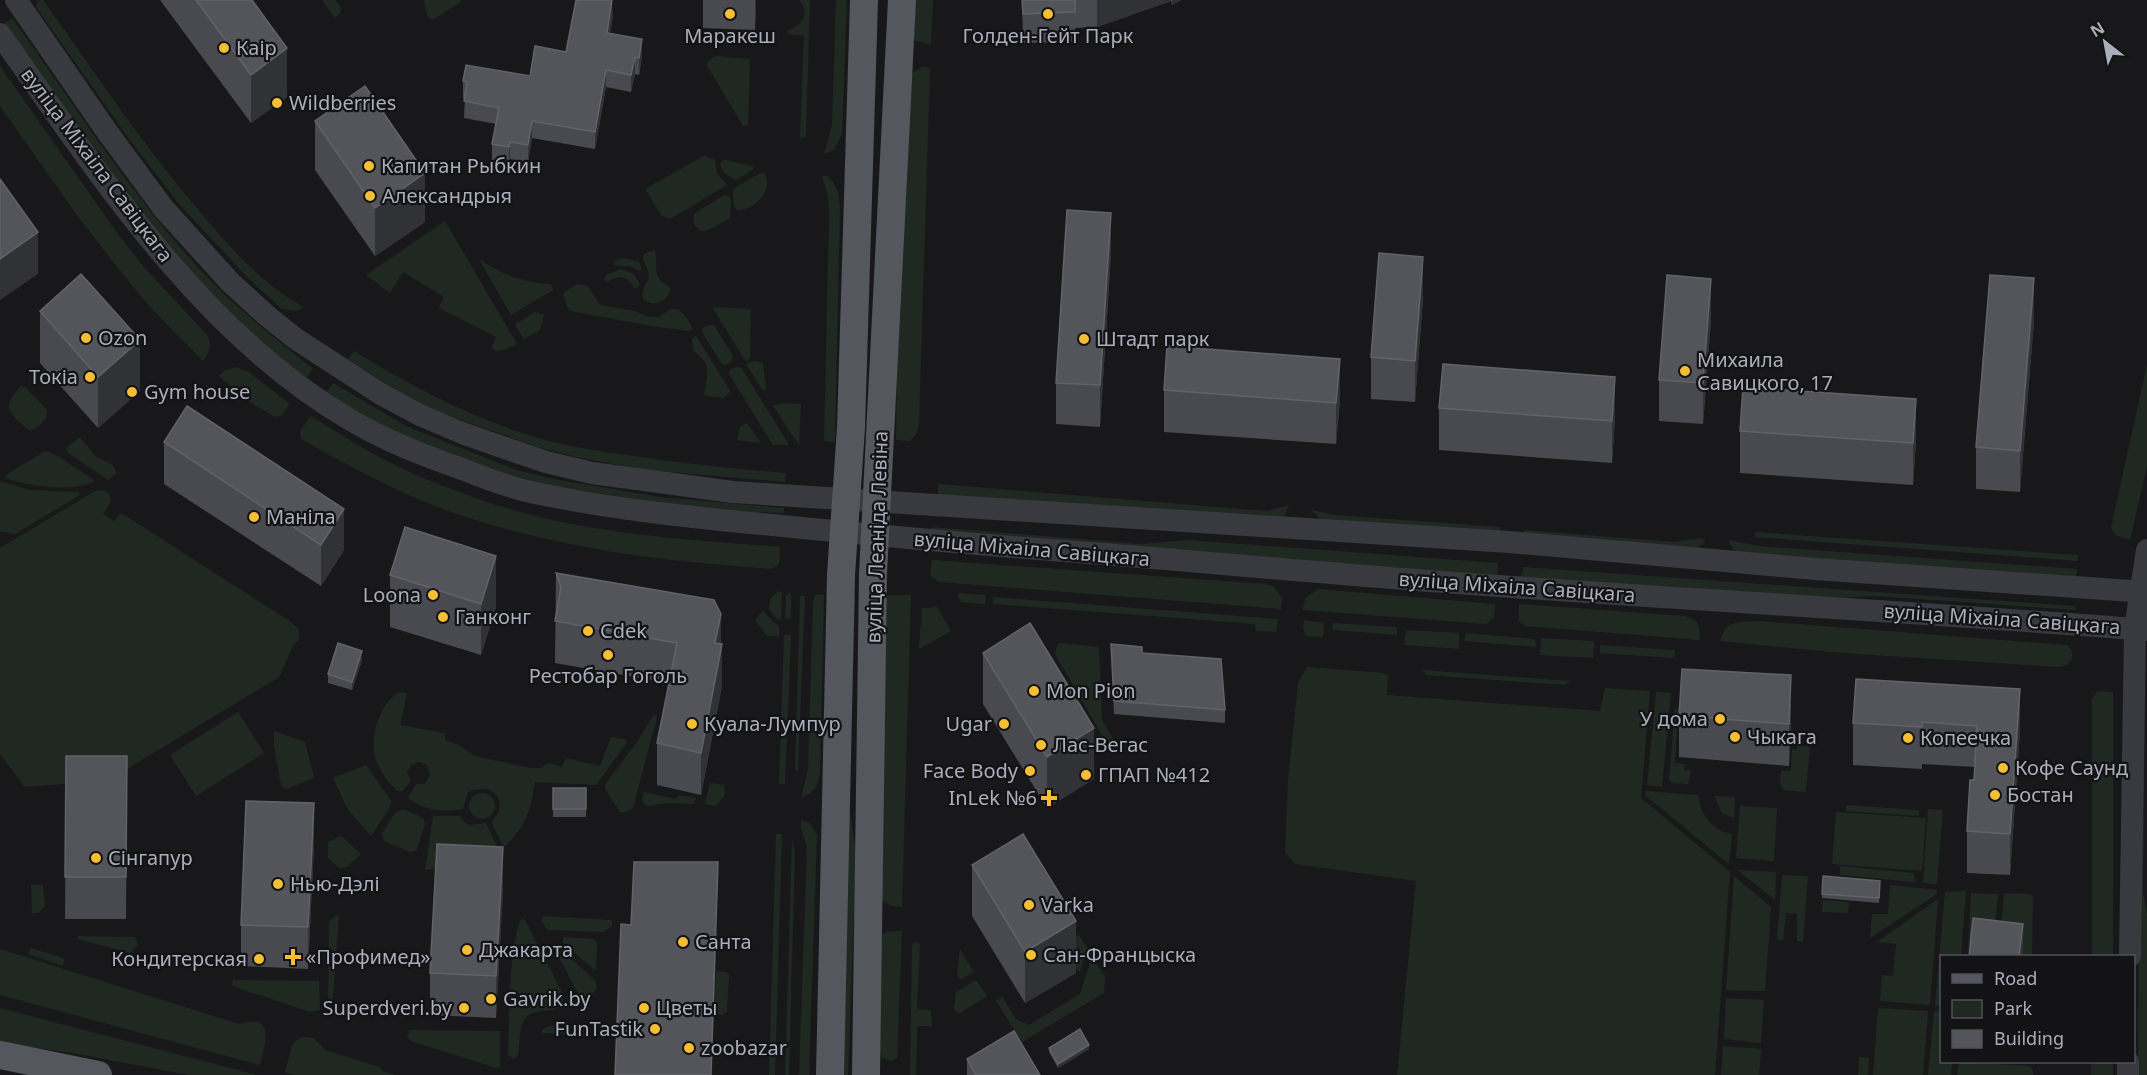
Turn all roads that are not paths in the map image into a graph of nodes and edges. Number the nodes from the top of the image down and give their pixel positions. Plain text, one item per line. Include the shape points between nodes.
1 (16, 0) edge
2 (864, 0) edge
3 (902, 0) edge
4 (0, 34) edge
5 (846, 499) junction
6 (877, 502) junction
7 (844, 533) junction
8 (876, 536) junction
9 (2147, 550) edge
10 (2143, 592) edge
11 (2141, 629) edge
12 (2130, 955) edge
13 (0, 1055) edge
14 (98, 1075) edge
15 (830, 1075) edge
16 (866, 1075) edge

1 - 5 street, вуліца Міхаіла Савіцкага via 108,133 164,209 197,246 266,315 381,394 462,433 546,462 592,473 733,492
2 - 5 main road, вуліца Леаніда Левіна
3 - 6 main road, вуліца Леаніда Левіна
4 - 7 street, вуліца Міхаіла Савіцкага via 111,189 182,276 284,375 358,425 409,450 538,494 688,517
5 - 6 street, вуліца Міхаіла Савіцкага
5 - 7 main road, вуліца Леаніда Левіна
6 - 8 main road, вуліца Леаніда Левіна
6 - 10 street, вуліца Міхаіла Савіцкага via 1497,541
7 - 8 street, вуліца Міхаіла Савіцкага
7 - 15 main road, вуліца Леаніда Левіна
8 - 11 street, вуліца Міхаіла Савіцкага via 1506,587
8 - 16 main road, вуліца Леаніда Левіна
9 - 10 street
10 - 11 street
11 - 12 street
13 - 14 main road

